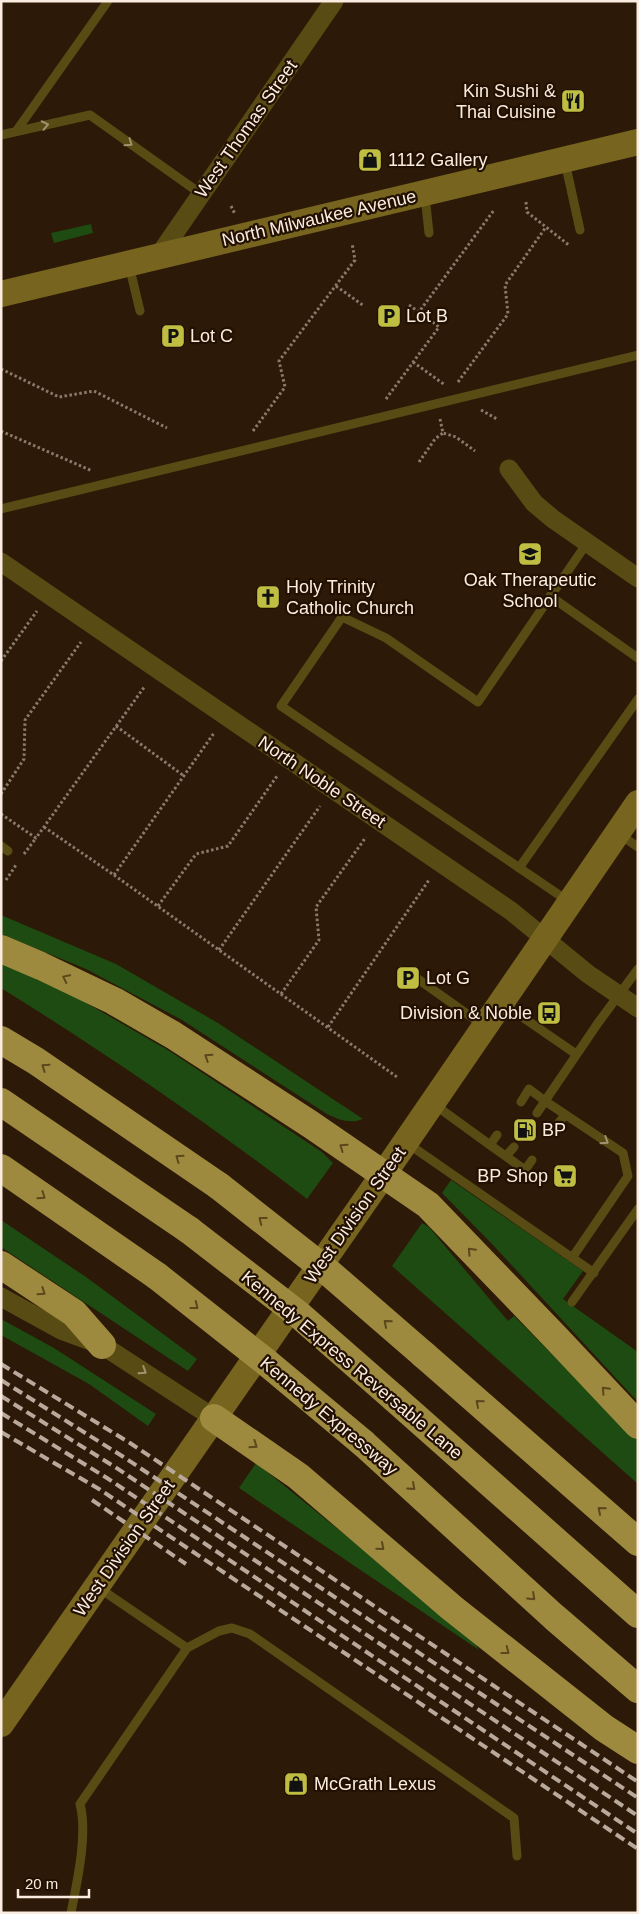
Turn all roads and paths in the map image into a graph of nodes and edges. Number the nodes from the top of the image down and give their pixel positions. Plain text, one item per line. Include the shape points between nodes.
1 (108, 1) edge
2 (334, 1) edge
3 (17, 130) junction
4 (1, 135) edge
5 (638, 142) edge
6 (564, 160) junction
7 (425, 193) junction
8 (201, 194) junction
9 (526, 202) dead end
10 (494, 210) dead end
11 (546, 227) junction
12 (580, 230) dead end
13 (429, 233) dead end
14 (352, 243) dead end
15 (571, 246) dead end
16 (158, 257) junction
17 (129, 263) junction
18 (336, 286) junction
19 (1, 294) edge
20 (409, 305) dead end
21 (364, 306) dead end
22 (140, 311) dead end
23 (419, 312) junction
24 (638, 355) edge
25 (413, 362) junction
26 (1, 369) edge
27 (452, 390) junction
28 (461, 397) junction
29 (436, 404) junction
30 (371, 419) junction
31 (167, 428) dead end
32 (1, 431) edge
33 (443, 433) junction
34 (475, 451) dead end
35 (238, 452) junction
36 (419, 462) dead end
37 (509, 469) dead end
38 (114, 482) junction
39 (1, 509) edge
40 (587, 543) junction
41 (1, 562) edge
42 (638, 578) edge
43 (49, 594) junction
44 (550, 596) junction
45 (93, 625) junction
46 (638, 658) edge
47 (1, 661) edge
48 (157, 669) junction
49 (638, 698) edge
50 (226, 716) junction
51 (116, 726) junction
52 (289, 759) junction
53 (184, 776) junction
54 (332, 789) junction
55 (1, 794) edge
56 (638, 802) edge
57 (1, 814) edge
58 (378, 820) junction
59 (44, 827) junction
60 (627, 840) edge
61 (441, 863) junction
62 (519, 868) junction
63 (114, 875) junction
64 (569, 901) junction
65 (158, 906) junction
66 (544, 937) junction
67 (1, 949) edge
68 (219, 950) junction
69 (638, 969) edge
70 (408, 972) dead end
71 (281, 994) junction
72 (619, 995) junction
73 (500, 1002) junction
74 (638, 1008) edge
75 (484, 1026) junction
76 (328, 1027) junction
77 (1, 1040) edge
78 (576, 1054) junction
79 (397, 1077) dead end
80 (546, 1101) junction
81 (1, 1102) edge
82 (521, 1102) dead end
83 (432, 1103) junction
84 (537, 1113) dead end
85 (565, 1114) junction
86 (556, 1126) dead end
87 (497, 1135) dead end
88 (406, 1142) junction
89 (490, 1145) junction
90 (514, 1147) dead end
91 (506, 1156) junction
92 (532, 1160) dead end
93 (1, 1168) edge
94 (383, 1175) junction
95 (638, 1209) edge
96 (572, 1258) junction
97 (1, 1265) edge
98 (594, 1272) junction
99 (1, 1298) edge
100 (572, 1302) dead end
101 (102, 1345) junction
102 (214, 1418) junction
103 (638, 1425) edge
104 (638, 1542) edge
105 (97, 1587) junction
106 (638, 1614) edge
107 (187, 1648) junction
108 (638, 1688) edge
109 (1, 1724) edge
110 (638, 1750) edge
111 (517, 1856) dead end
112 (70, 1913) edge

1 - 3 lane
2 - 8 street, West Thomas Street
3 - 4 lane
3 -> 8 lane via 90,116
5 - 6 main road, North Milwaukee Avenue
6 - 7 main road, North Milwaukee Avenue
6 - 12 lane
7 - 13 lane
7 - 16 main road, North Milwaukee Avenue
8 - 16 street, West Thomas Street
9 - 11 path via 527,212
10 - 23 path
11 - 15 path
11 - 27 path via 505,285 508,314
14 - 18 path via 355,260
16 - 17 main road, North Milwaukee Avenue
17 - 19 main road, North Milwaukee Avenue
17 - 22 lane
18 - 21 path
18 - 35 path via 279,362 285,387
20 - 23 path
23 - 25 path via 439,327
24 - 28 lane
25 - 27 path
25 - 30 path
26 - 31 path via 59,397 94,391
27 - 28 path
28 - 29 lane
29 - 30 lane
29 - 33 path
30 - 35 lane
32 - 38 path
33 - 34 path
33 - 36 path
35 - 38 lane
37 - 40 street via 534,503
38 - 39 lane
40 - 42 street
40 - 44 lane
41 - 43 street, North Noble Street
43 - 45 street, North Noble Street
43 - 47 path
44 - 46 lane
44 - 62 lane via 478,702 386,638 342,617 281,706
45 - 48 street, North Noble Street
45 - 55 path via 25,720 24,759
48 - 50 street, North Noble Street
48 - 51 path
49 - 62 lane
50 - 52 street, North Noble Street
50 - 53 path
51 - 53 path
51 - 59 path
52 - 54 street, North Noble Street
52 - 65 path via 228,846 196,854
53 - 63 path
54 - 58 street, North Noble Street
54 - 68 path
56 - 60 main road, West Division Street
57 - 59 path via 36,838
58 - 61 street, North Noble Street
58 - 71 path via 316,907 319,940
59 - 63 path
60 - 64 main road, West Division Street
61 - 66 street, North Noble Street
61 - 76 path
62 - 64 lane
63 - 65 path
64 - 66 main road, West Division Street
65 - 68 path
66 - 72 street, North Noble Street
66 - 73 main road, West Division Street
94 -> 67 highway via 173,1035 114,1001
68 - 71 path
69 - 72 lane
70 - 75 lane
71 - 76 path
72 - 74 street, North Noble Street
72 - 78 lane
73 - 75 main road, West Division Street
73 - 78 lane
75 - 83 main road, West Division Street
76 - 79 path
104 -> 77 highway, bridge via 327,1271 219,1186
78 - 80 lane
80 - 82 lane via 529,1089
80 - 84 lane
80 - 85 lane
81 - 106 highway, Kennedy Express Reversable Lane, bridge via 189,1230 298,1314
83 - 88 main road, West Division Street
83 - 89 lane
85 - 86 lane
85 -> 96 lane via 623,1153 628,1176
87 - 89 lane
88 - 94 main road, West Division Street
88 - 96 lane
89 - 91 lane
90 - 91 lane
91 - 92 lane via 525,1170
93 -> 108 highway, Kennedy Expressway, bridge via 157,1276 266,1362 363,1443 554,1617
94 - 102 main road, West Division Street
103 -> 94 highway via 428,1205
95 - 98 lane
96 - 98 lane
97 -> 101 highway via 74,1313
98 - 100 lane
99 - 101 street via 61,1330
101 -> 102 street
102 - 105 main road, West Division Street
102 -> 110 highway via 298,1476 452,1608 604,1728
105 - 107 lane
105 - 109 main road, West Division Street
107 - 111 lane via 219,1631 232,1628 250,1634 514,1818
107 - 112 lane via 80,1804 84,1817

